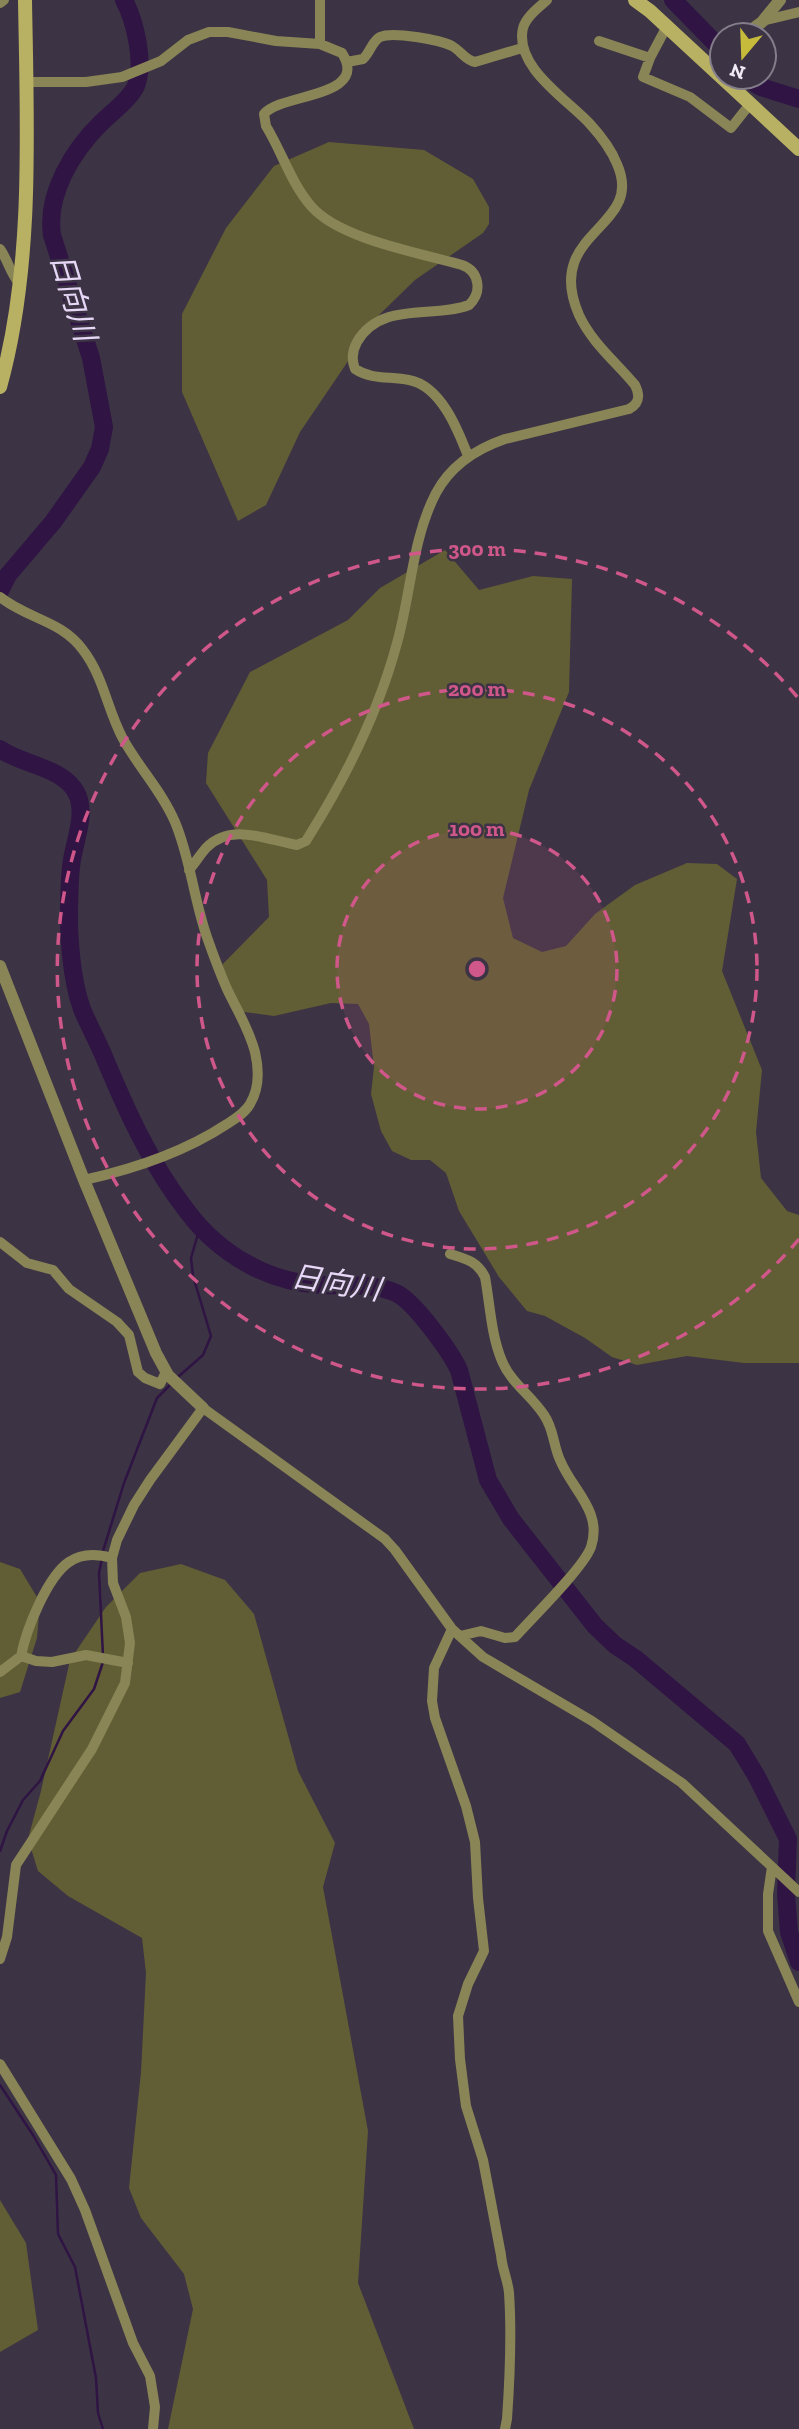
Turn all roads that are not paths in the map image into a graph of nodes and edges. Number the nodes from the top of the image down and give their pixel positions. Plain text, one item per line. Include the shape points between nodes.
1 (25, 0) edge
2 (320, 0) edge
3 (547, 0) edge
4 (635, 0) edge
5 (780, 0) edge
6 (799, 12) edge
7 (763, 21) edge
8 (766, 21) edge
9 (667, 26) junction
10 (598, 41) dead end
11 (320, 44) junction
12 (523, 48) junction
13 (708, 56) edge
14 (650, 58) junction
15 (347, 62) junction
16 (26, 82) junction
17 (739, 91) edge
18 (750, 104) junction
19 (799, 149) edge
20 (0, 249) edge
21 (19, 283) junction
22 (0, 387) edge
23 (468, 456) junction
24 (0, 597) edge
25 (189, 870) junction
26 (0, 965) edge
27 (84, 1180) junction
28 (0, 1242) edge
29 (450, 1254) dead end
30 (170, 1377) junction
31 (203, 1408) junction
32 (112, 1558) junction
33 (452, 1629) junction
34 (460, 1636) junction
35 (21, 1656) junction
36 (128, 1662) junction
37 (0, 1672) edge
38 (775, 1870) junction
39 (796, 1887) edge
40 (0, 1959) edge
41 (799, 2002) edge
42 (0, 2064) edge
43 (153, 2429) edge
44 (505, 2429) edge

1 - 16 main road
2 - 11 street
3 - 12 street via 526,20
4 - 9 main road
5 - 7 street
6 - 8 street
9 - 13 main road
9 - 14 street
10 - 14 street
11 - 15 street via 342,53
11 - 16 street via 209,32 188,40 161,61 114,79
12 - 15 street via 475,62 451,45 389,35 376,40 363,59
12 - 23 street via 537,72 590,124 618,164 624,187 621,198 576,255 572,295 591,334 635,385 639,397 629,409 505,439
14 - 18 street via 643,77 690,97 731,128
15 - 23 street via 337,86 276,104 264,114 265,126 303,196 323,218 352,233 469,267 475,273 478,290 469,305 380,320 364,333 352,357 355,369 368,376 408,379 427,388 458,431
16 - 21 main road via 26,194
17 - 18 main road
18 - 19 main road
20 - 21 street
21 - 22 main road via 11,348
23 - 25 street via 444,480 433,500 384,683 342,778 306,841 297,845 239,834 224,836 206,848
24 - 25 street via 12,607 60,627 93,664 124,740 172,814
25 - 27 street via 219,971 250,1037 257,1084 249,1106 203,1139 128,1170
26 - 27 street
27 - 30 street
28 - 30 street via 27,1263 53,1270 69,1289 117,1322 129,1335 138,1371 145,1378 160,1384
29 - 34 street via 470,1260 482,1270 501,1359 509,1376 549,1424 562,1464 590,1509 593,1537 584,1560 515,1637 481,1630
30 - 31 street
31 - 32 street via 134,1505
31 - 33 street via 384,1539
32 - 35 street via 88,1555 65,1566 38,1608
32 - 36 street via 113,1583 129,1629
33 - 34 street
33 - 44 street via 434,1668 432,1700 475,1842 484,1951 458,2016 460,2059 466,2106 483,2160 508,2288 512,2347
34 - 38 street via 483,1657 592,1721 682,1783
35 - 36 street via 52,1662 86,1655
35 - 37 street
36 - 40 street via 124,1683 92,1749 16,1865
38 - 39 street
38 - 41 street via 768,1894 768,1931
42 - 43 street via 85,2210 133,2343 150,2376

